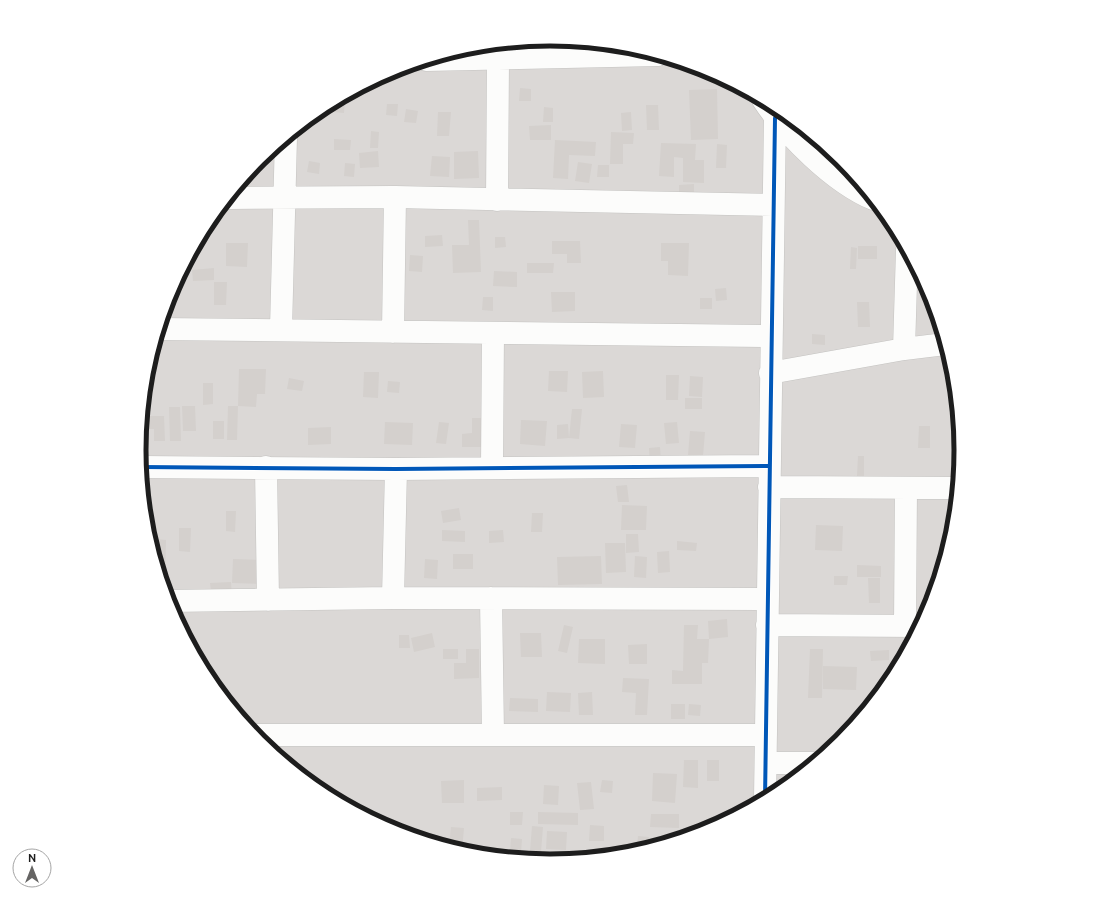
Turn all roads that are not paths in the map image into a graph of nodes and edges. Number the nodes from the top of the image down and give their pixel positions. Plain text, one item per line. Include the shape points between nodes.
1 (636, 56) edge
2 (445, 60) edge
3 (498, 60) junction
4 (769, 111) edge
5 (773, 114) edge
6 (286, 145) edge
7 (861, 193) edge
8 (284, 197) junction
9 (395, 197) junction
10 (234, 198) edge
11 (497, 200) junction
12 (773, 205) junction
13 (907, 261) edge
14 (164, 329) edge
15 (281, 329) junction
16 (393, 332) junction
17 (493, 333) junction
18 (771, 336) junction
19 (940, 345) edge
20 (904, 349) junction
21 (770, 373) junction
22 (769, 466) junction
23 (147, 467) edge
24 (266, 467) junction
25 (492, 467) junction
26 (396, 468) junction
27 (769, 487) junction
28 (906, 488) junction
29 (952, 488) edge
30 (393, 598) junction
31 (491, 598) junction
32 (767, 599) junction
33 (268, 600) junction
34 (175, 601) edge
35 (767, 625) junction
36 (912, 626) edge
37 (493, 734) junction
38 (766, 735) junction
39 (267, 739) edge
40 (766, 763) junction
41 (805, 763) edge
42 (766, 791) edge

1 - 3 street
2 - 3 street
3 - 11 street
4 - 12 street
5 - 7 street via 818,161 842,182
6 - 8 street
8 - 9 street
8 - 10 street
8 - 15 street
9 - 11 street
9 - 16 street
11 - 12 street
12 - 18 street
13 - 20 street
14 - 15 street
15 - 16 street
16 - 17 street
17 - 18 street
17 - 25 street
18 - 21 street
19 - 20 street
20 - 21 street
21 - 22 street
22 - 25 street
22 - 27 street
23 - 24 street
24 - 26 street
24 - 33 street
25 - 26 street
26 - 30 street
27 - 28 street
27 - 32 street
28 - 29 street
28 - 36 street
30 - 31 street
30 - 33 street
31 - 32 street
31 - 37 street
32 - 35 street
33 - 34 street
35 - 36 street
35 - 38 street
37 - 38 street
37 - 39 street
38 - 40 street
40 - 41 street
40 - 42 street

